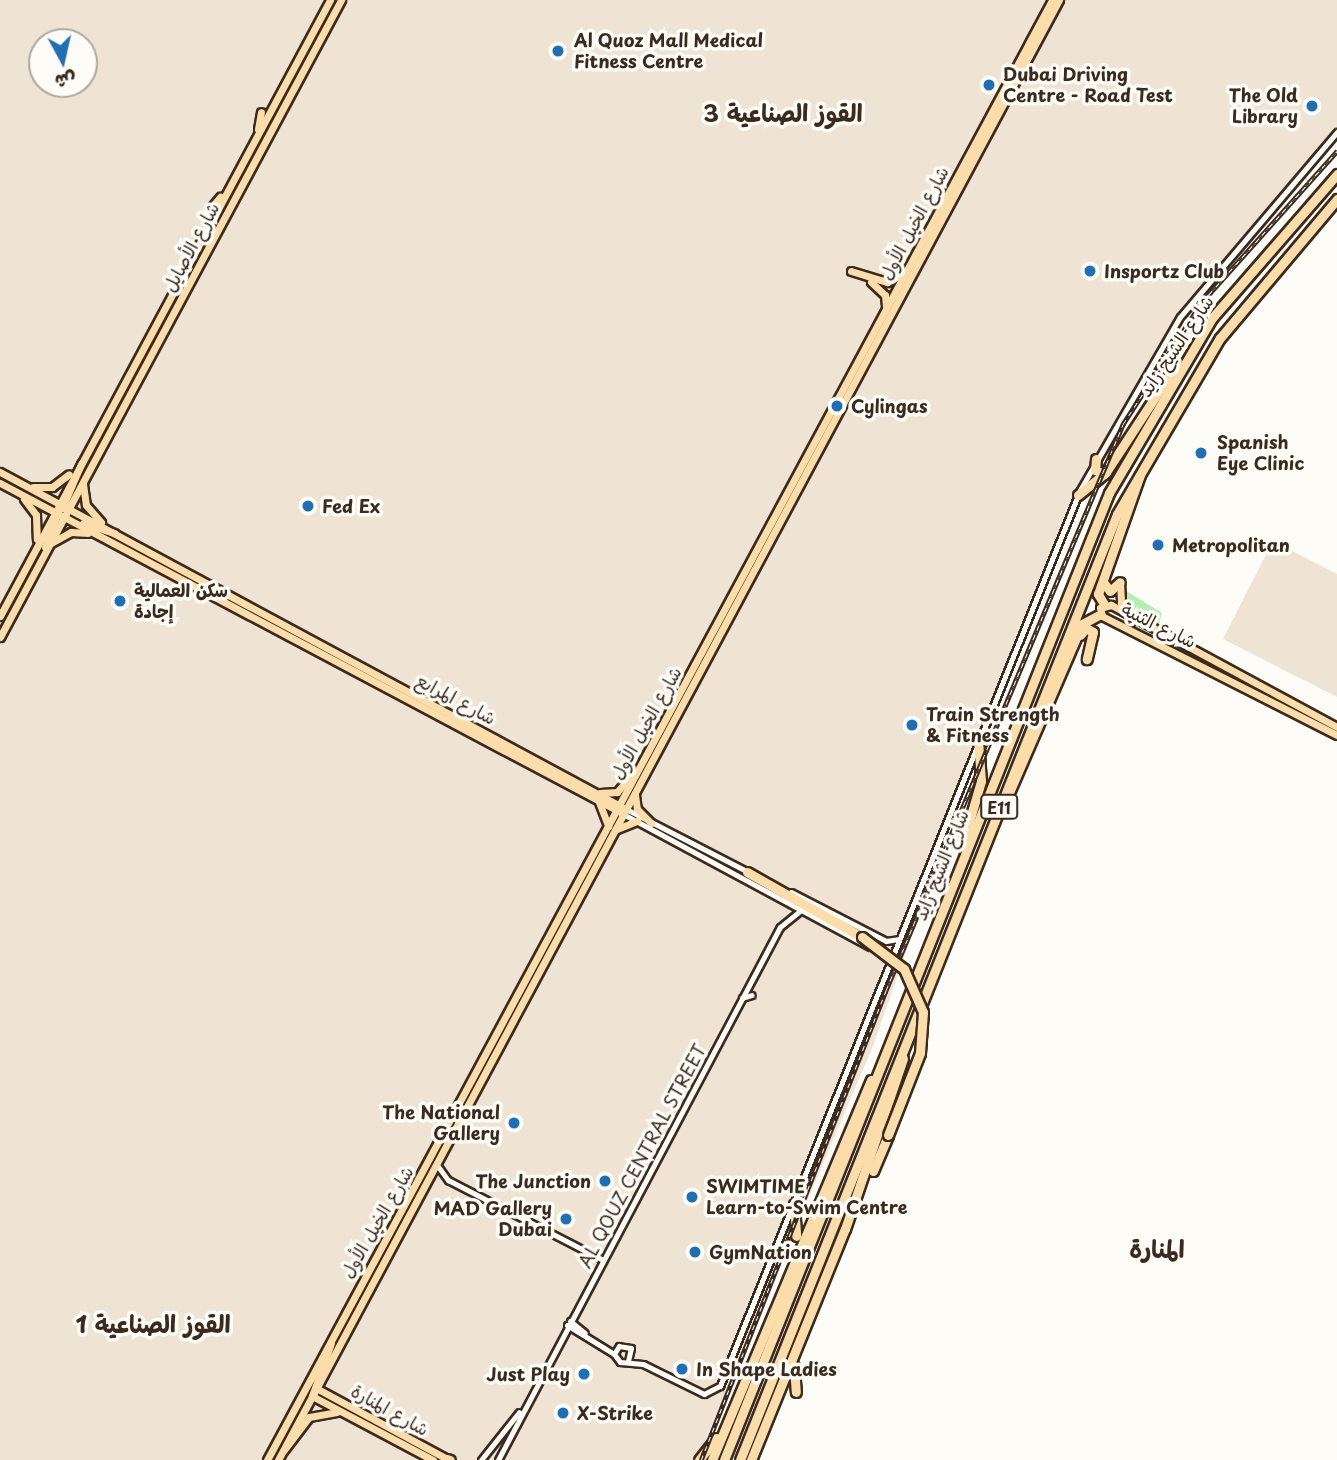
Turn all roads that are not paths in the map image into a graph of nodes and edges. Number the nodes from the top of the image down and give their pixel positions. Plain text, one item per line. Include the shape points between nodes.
1 (330, 0) edge
2 (341, 0) edge
3 (1052, 0) edge
4 (1059, 0) edge
5 (261, 112) dead end
6 (1337, 132) edge
7 (258, 133) junction
8 (1337, 174) edge
9 (226, 192) junction
10 (1337, 199) edge
11 (1337, 208) edge
12 (210, 209) dead end
13 (1317, 219) junction
14 (909, 267) junction
15 (851, 271) dead end
16 (871, 282) dead end
17 (886, 311) junction
18 (1179, 366) junction
19 (82, 457) junction
20 (1096, 459) junction
21 (1141, 467) junction
22 (0, 472) edge
23 (1104, 474) junction
24 (85, 477) junction
25 (4, 485) edge
26 (24, 485) junction
27 (19, 493) junction
28 (1078, 495) junction
29 (60, 510) junction
30 (114, 533) junction
31 (96, 536) junction
32 (37, 541) junction
33 (46, 547) junction
34 (1103, 582) junction
35 (1120, 582) joint
36 (1104, 604) junction
37 (1101, 614) junction
38 (0, 616) edge
39 (1138, 623) junction
40 (0, 637) edge
41 (1077, 639) junction
42 (1087, 659) dead end
43 (1234, 680) junction
44 (1239, 690) dead end
45 (1276, 703) junction
46 (1267, 705) dead end
47 (1335, 731) edge
48 (978, 739) junction
49 (638, 770) junction
50 (635, 794) junction
51 (595, 796) junction
52 (1002, 801) junction
53 (621, 810) junction
54 (637, 821) junction
55 (651, 823) junction
56 (611, 828) junction
57 (962, 854) junction
58 (747, 872) junction
59 (780, 899) junction
60 (801, 910) junction
61 (783, 921) junction
62 (900, 936) junction
63 (884, 940) junction
64 (874, 950) junction
65 (886, 972) junction
66 (752, 995) dead end
67 (742, 998) junction
68 (905, 1046) junction
69 (875, 1077) junction
70 (687, 1100) junction
71 (696, 1100) dead end
72 (437, 1162) junction
73 (448, 1180) junction
74 (426, 1182) junction
75 (794, 1203) junction
76 (845, 1229) junction
77 (601, 1262) junction
78 (783, 1280) junction
79 (569, 1323) junction
80 (333, 1332) junction
81 (800, 1341) junction
82 (604, 1343) junction
83 (619, 1346) junction
84 (632, 1350) junction
85 (614, 1354) junction
86 (628, 1361) junction
87 (643, 1364) junction
88 (324, 1374) junction
89 (308, 1392) junction
90 (796, 1392) dead end
91 (738, 1393) junction
92 (332, 1396) junction
93 (526, 1404) junction
94 (345, 1414) junction
95 (765, 1429) junction
96 (283, 1450) junction
97 (267, 1460) edge
98 (278, 1460) edge
99 (433, 1460) edge
100 (449, 1460) edge
101 (481, 1460) edge
102 (498, 1460) edge
103 (699, 1460) edge
104 (712, 1460) edge
105 (724, 1460) edge
106 (740, 1460) edge
107 (751, 1460) edge
108 (758, 1460) edge

1 - 7 main road, شارع الأصايل
2 - 24 main road, شارع الأصايل
3 - 14 main road, شارع الخيل الأول
4 - 50 main road, شارع الخيل الأول
5 - 7 main road
6 - 20 street via 1192,301
7 - 9 main road, شارع الأصايل
8 - 18 highway, شارع الشيخ زايد / E11 via 1248,272
9 - 12 main road
9 - 19 main road, شارع الأصايل
10 - 13 highway, شارع الشيخ زايد / E11
11 - 13 highway
13 - 21 highway, شارع الشيخ زايد / E11 via 1220,338
14 - 15 main road via 890,282
14 - 17 main road, شارع الخيل الأول
16 - 17 main road via 885,295
17 - 49 main road, شارع الخيل الأول
18 - 23 highway via 1144,406
18 - 57 highway, شارع الشيخ زايد / E11 via 1095,522
19 - 26 main road via 56,485
19 - 29 main road, شارع الأصايل
20 - 23 highway via 1095,470
20 - 28 street
21 - 34 highway
21 - 52 highway, شارع الشيخ زايد / E11
22 - 26 main road, شارع المرابع
23 - 28 highway
24 - 29 main road, شارع الأصايل
24 - 30 main road via 87,508
25 - 27 main road, شارع المرابع
25 - 29 main road
26 - 29 main road, شارع المرابع
27 - 29 main road, شارع المرابع
27 - 32 main road via 36,515
28 - 48 street
29 - 30 main road, شارع المرابع
29 - 31 main road, شارع المرابع
29 - 32 main road, شارع الأصايل
29 - 33 main road, شارع الأصايل
30 - 51 main road, شارع المرابع
31 - 33 main road via 71,532
31 - 51 main road, شارع المرابع
32 - 38 main road, شارع الأصايل
33 - 40 main road, شارع الأصايل
34 - 35 highway via 1110,591
34 - 36 highway via 1098,596
35 - 39 main road via 1122,606
36 - 37 main road, شارع الثنية
36 - 39 main road, شارع الثنية
37 - 41 highway via 1087,619
37 - 43 main road, شارع الثنية
39 - 47 main road, شارع الثنية
41 - 42 highway via 1084,628 1092,630
41 - 52 highway via 1019,777
43 - 44 main road
43 - 45 main road, شارع الثنية
45 - 46 main road
45 - 47 main road, شارع الثنية
48 - 57 highway via 981,781
48 - 62 street
49 - 51 main road via 617,792
49 - 53 main road, شارع الخيل الأول
50 - 53 main road, شارع الخيل الأول
50 - 55 main road via 637,808
51 - 53 main road, شارع المرابع
51 - 56 main road
52 - 68 highway, شارع الشيخ زايد / E11
53 - 54 street, شارع المرابع
53 - 55 street, شارع المرابع
53 - 56 main road, شارع الخيل الأول
54 - 56 main road
54 - 59 street, شارع المرابع
55 - 58 street, شارع المرابع
56 - 72 main road, شارع الخيل الأول
56 - 80 main road, شارع الخيل الأول
57 - 69 highway, شارع الشيخ زايد / E11
58 - 63 street, شارع المرابع
58 - 76 highway, bridge via 862,937 904,969 923,1012 920,1053
59 - 60 street, شارع المرابع
59 - 61 street
60 - 61 street
60 - 64 street, شارع المرابع
61 - 67 street, AL QOUZ CENTRAL STREET
62 - 63 street
62 - 65 street
63 - 64 street via 884,948
64 - 65 street
65 - 75 street
66 - 67 street
67 - 70 street, AL QOUZ CENTRAL STREET
68 - 76 highway via 896,1088
68 - 106 highway, شارع الشيخ زايد / E11
69 - 78 highway via 862,1091
69 - 105 highway, شارع الشيخ زايد / E11
70 - 71 street
70 - 77 street, AL QOUZ CENTRAL STREET via 656,1167
72 - 73 street
72 - 74 main road, شارع الخيل الأول
73 - 74 street
73 - 77 street
74 - 88 main road, شارع الخيل الأول
75 - 78 highway via 799,1227
75 - 87 street via 720,1386 710,1394
76 - 81 highway
77 - 79 street, AL QOUZ CENTRAL STREET
78 - 91 highway
79 - 82 street
79 - 93 street, AL QOUZ CENTRAL STREET
80 - 89 main road, شارع الخيل الأول
80 - 89 main road
81 - 90 highway via 792,1373
81 - 95 highway
82 - 83 street
82 - 85 street
83 - 84 street
83 - 85 street
84 - 86 street
84 - 87 street
85 - 86 street
86 - 87 street
88 - 89 main road, شارع الخيل الأول
88 - 92 main road
89 - 92 main road, شارع المنارة
89 - 94 main road, شارع المنارة
89 - 96 main road, شارع الخيل الأول
89 - 97 main road, شارع الخيل الأول
91 - 103 highway
91 - 104 highway
92 - 100 main road, شارع المنارة
93 - 101 street, AL QOUZ CENTRAL STREET
93 - 102 street, AL QOUZ CENTRAL STREET
94 - 96 main road via 312,1415
94 - 99 main road, شارع المنارة
95 - 107 highway
95 - 108 highway
96 - 98 main road, شارع الخيل الأول

